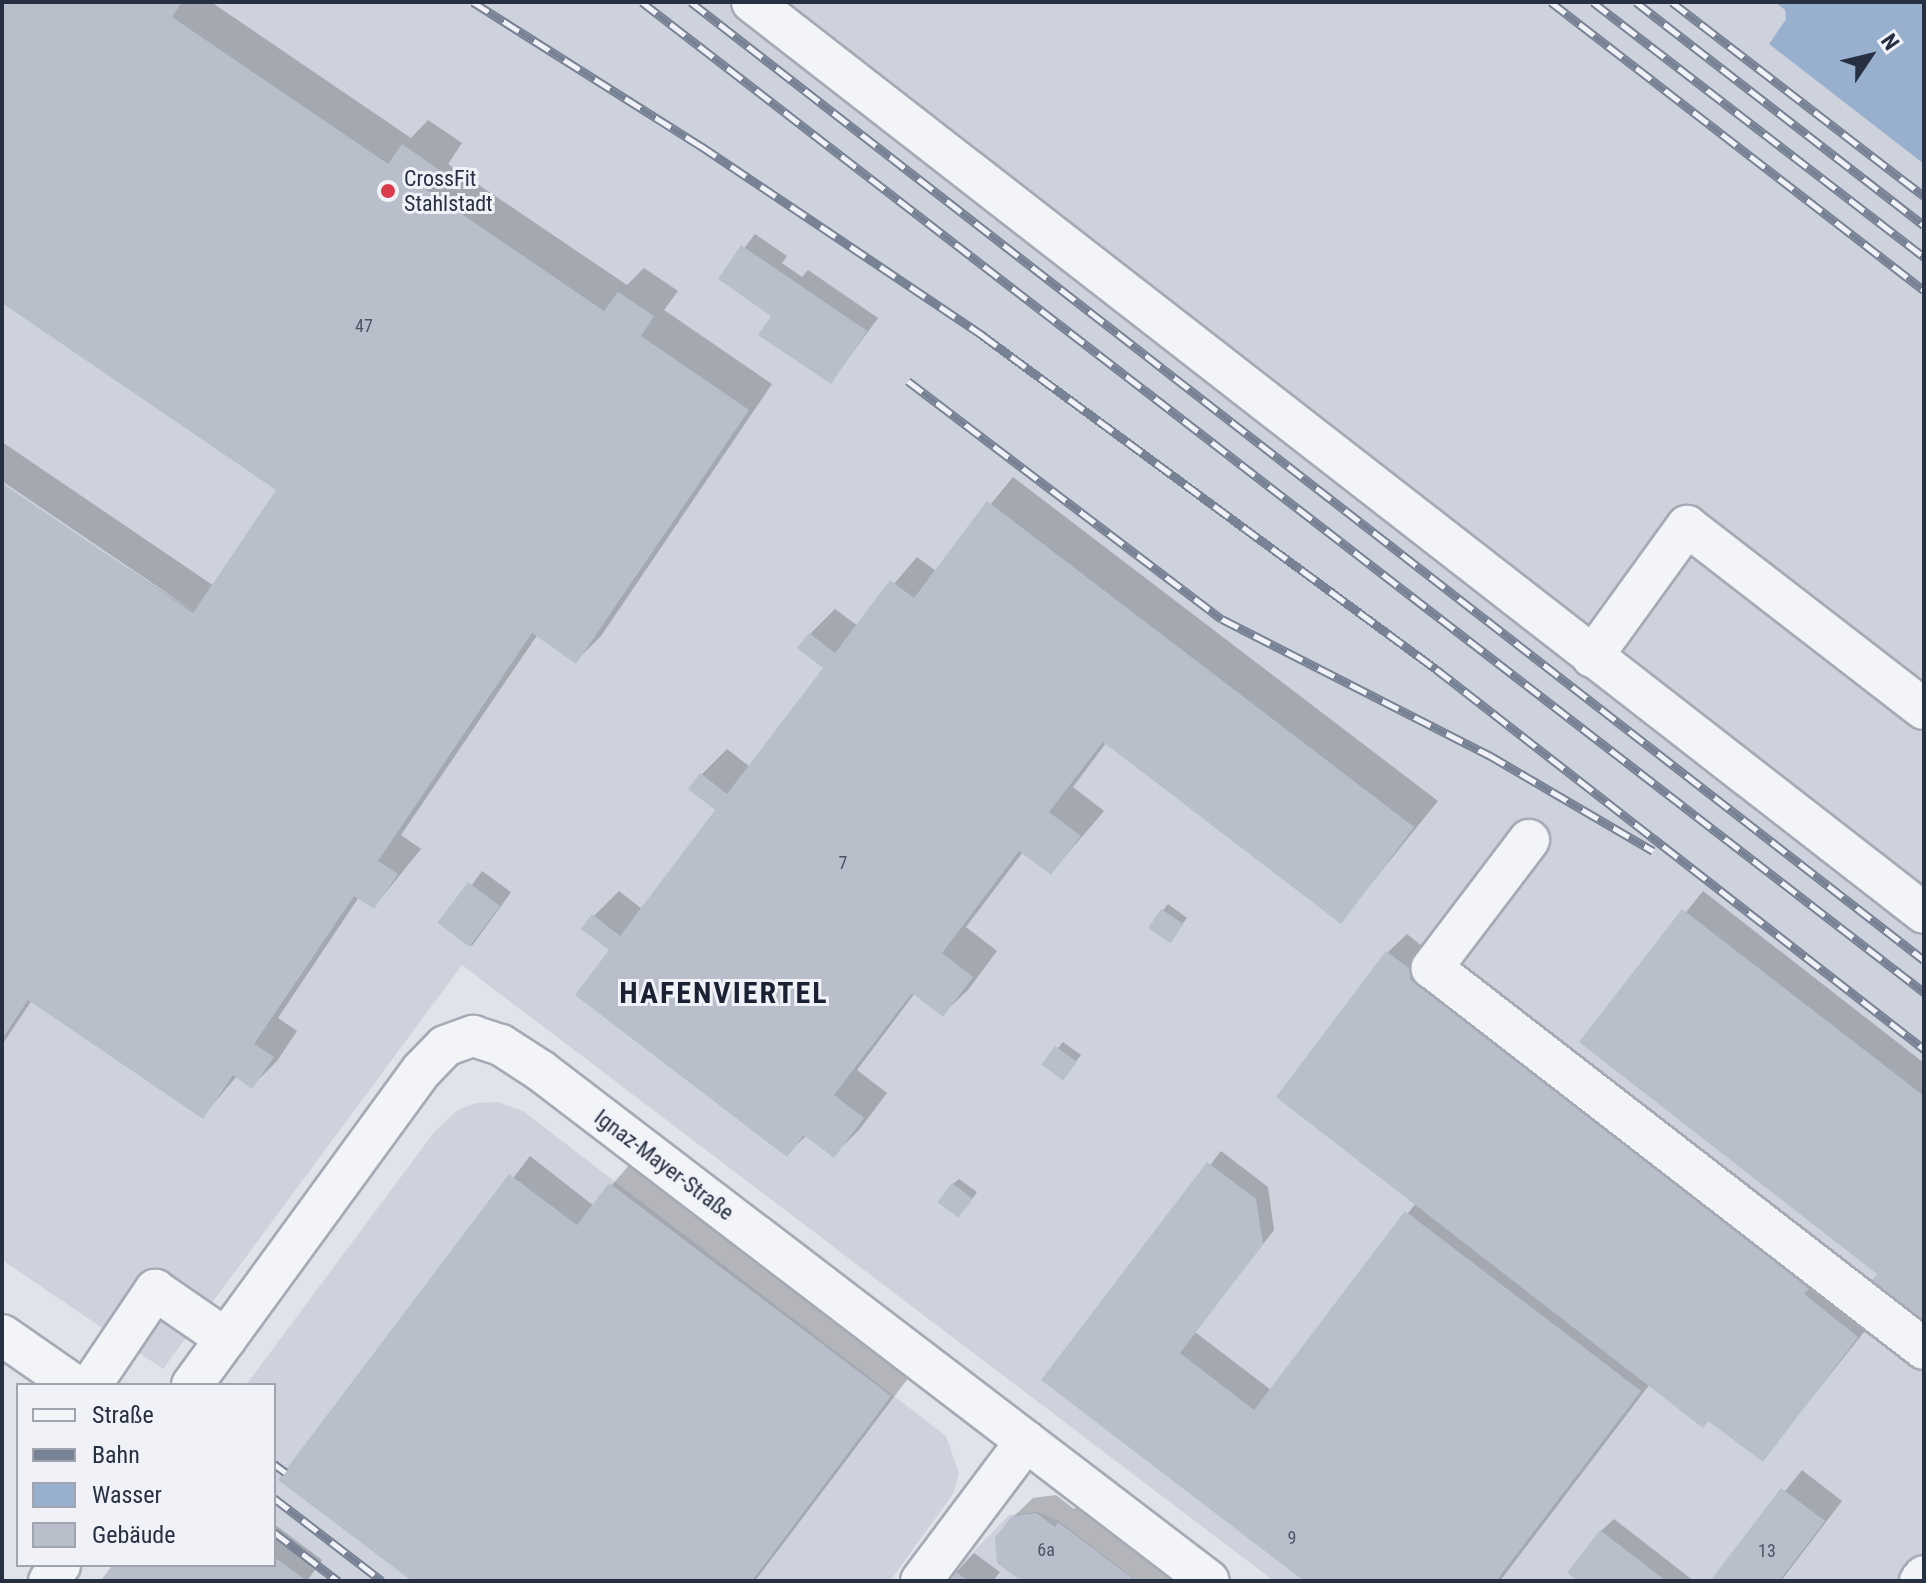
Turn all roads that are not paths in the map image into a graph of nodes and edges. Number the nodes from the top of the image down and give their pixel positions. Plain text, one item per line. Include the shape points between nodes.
1 (752, 2) edge
2 (795, 15) edge
3 (1592, 657) junction
4 (1924, 709) edge
5 (1529, 840) dead end
6 (1924, 913) edge
7 (2, 1335) edge
8 (226, 1339) junction
9 (1924, 1349) edge
10 (71, 1383) edge
11 (92, 1383) edge
12 (193, 1383) edge
13 (1026, 1441) junction
14 (1924, 1576) edge
15 (921, 1581) edge
16 (1209, 1581) edge
17 (1920, 1581) edge

1 - 2 street
2 - 3 street
3 - 4 street via 1687,526
3 - 6 street
5 - 9 street via 1432,968
7 - 10 street
8 - 11 street via 155,1290
8 - 12 street, Ignaz-Mayer-Straße
8 - 13 street, Ignaz-Mayer-Straße via 422,1070 445,1046 473,1036 501,1045 541,1071
13 - 15 street
13 - 16 street, Ignaz-Mayer-Straße
14 - 17 street

